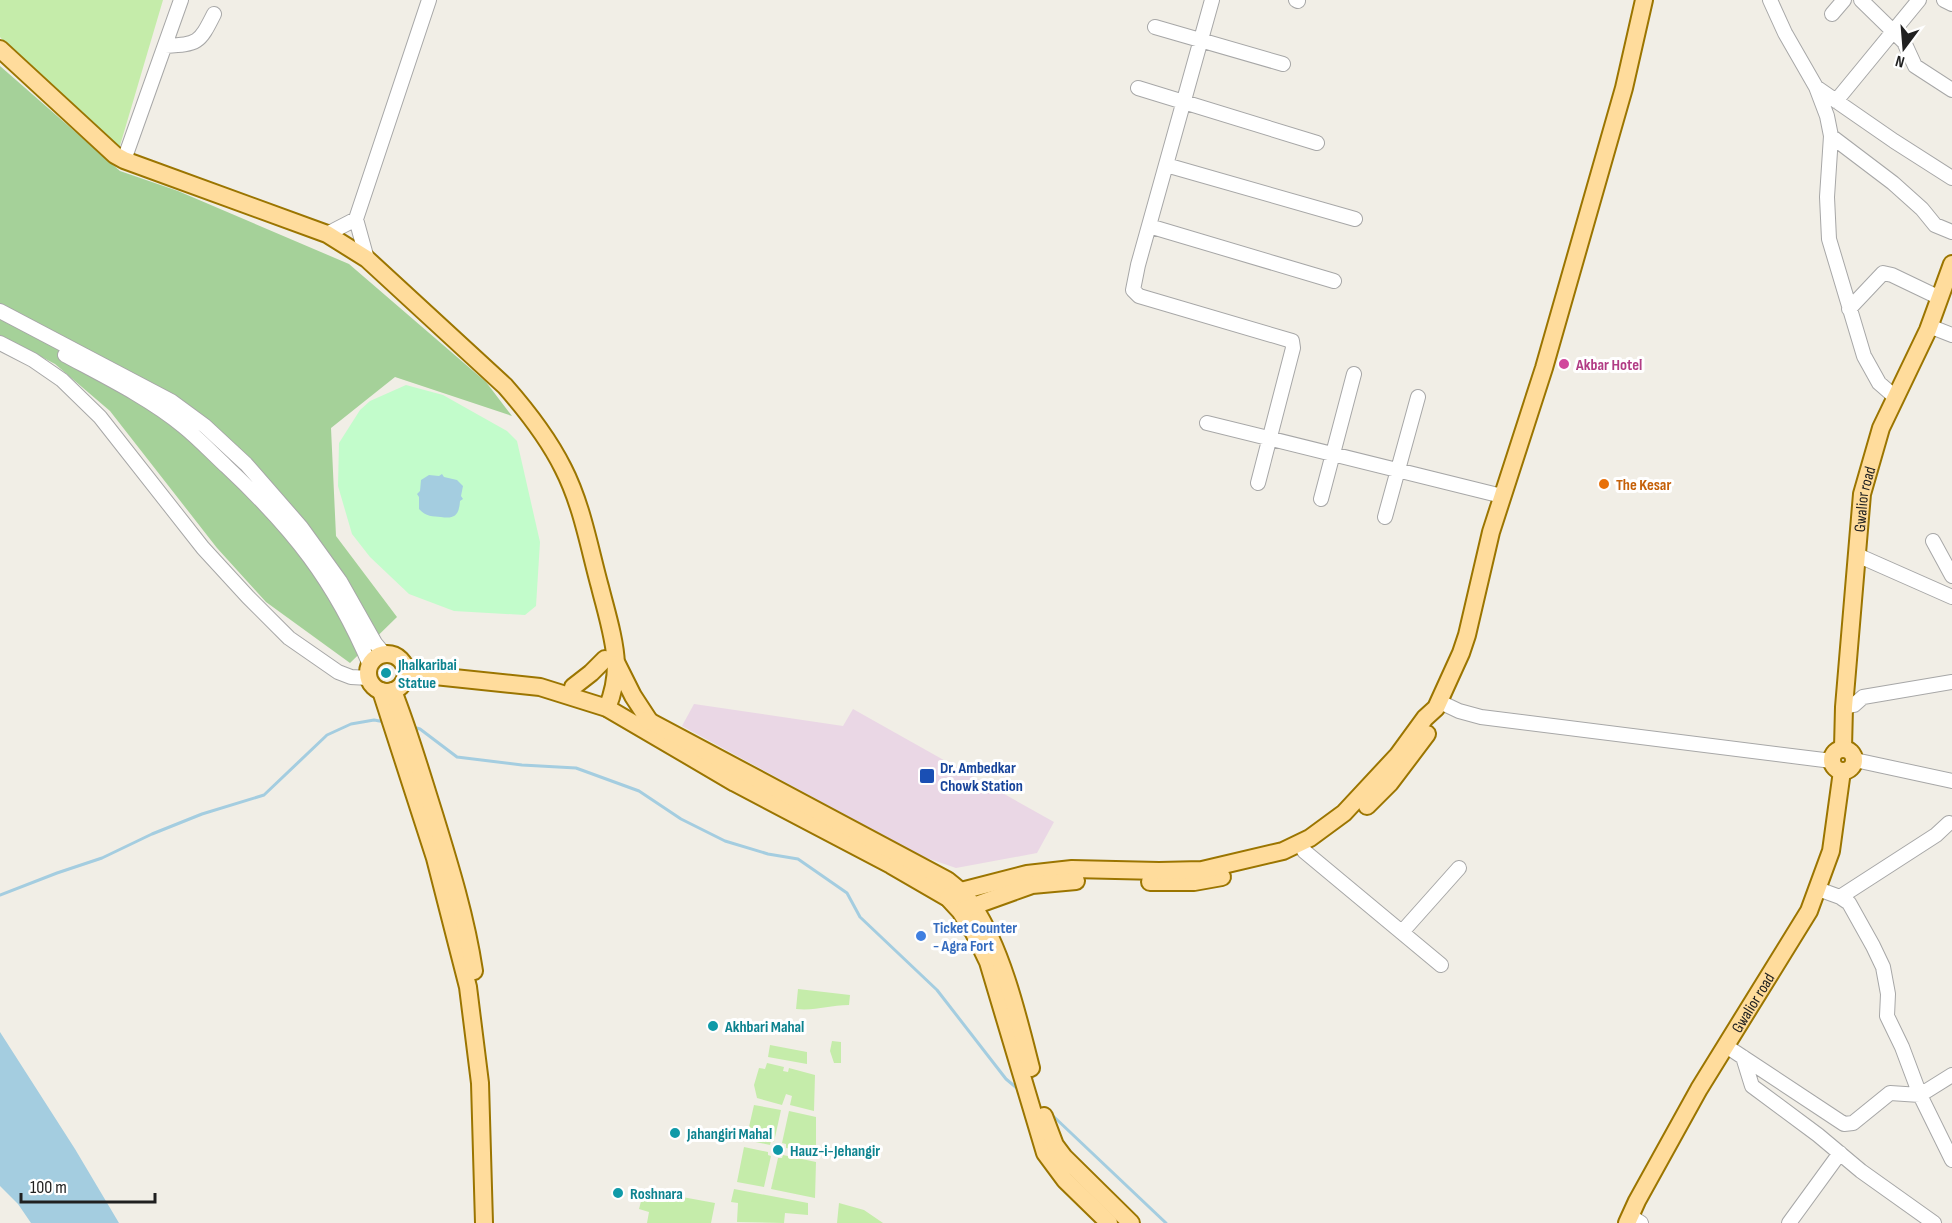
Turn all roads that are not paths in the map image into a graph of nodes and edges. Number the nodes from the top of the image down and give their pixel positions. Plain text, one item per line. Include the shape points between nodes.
1 (181, 0) edge
2 (429, 0) edge
3 (1212, 0) edge
4 (1644, 0) edge
5 (1770, 0) edge
6 (1844, 0) edge
7 (1861, 0) edge
8 (1919, 0) edge
9 (1944, 0) edge
10 (1952, 4) edge
11 (214, 14) dead end
12 (1832, 14) dead end
13 (1155, 27) dead end
14 (1894, 30) junction
15 (1199, 41) junction
16 (165, 46) junction
17 (0, 49) edge
18 (1283, 64) dead end
19 (1950, 85) edge
20 (1816, 87) junction
21 (1138, 88) dead end
22 (1182, 101) junction
23 (1836, 101) junction
24 (1831, 136) junction
25 (1317, 143) dead end
26 (124, 160) junction
27 (1166, 165) junction
28 (1952, 178) edge
29 (356, 219) junction
30 (1355, 219) dead end
31 (1149, 226) junction
32 (1952, 232) edge
33 (327, 234) junction
34 (367, 258) junction
35 (1951, 272) edge
36 (1334, 280) dead end
37 (1940, 298) junction
38 (1849, 309) junction
39 (0, 310) edge
40 (0, 320) edge
41 (1929, 326) junction
42 (1952, 335) edge
43 (0, 343) edge
44 (1354, 374) dead end
45 (1418, 397) dead end
46 (1896, 397) junction
47 (1207, 423) dead end
48 (1270, 439) junction
49 (1332, 454) junction
50 (1398, 470) junction
51 (1258, 483) dead end
52 (1502, 496) junction
53 (1321, 499) dead end
54 (1385, 517) dead end
55 (1934, 541) dead end
56 (1857, 555) junction
57 (1952, 576) edge
58 (1952, 597) edge
59 (385, 655) junction
60 (610, 660) junction
61 (369, 672) junction
62 (406, 673) junction
63 (1952, 682) edge
64 (540, 687) junction
65 (573, 687) junction
66 (387, 691) junction
67 (604, 702) junction
68 (1438, 705) junction
69 (1844, 707) junction
70 (650, 722) junction
71 (404, 738) junction
72 (1843, 760) junction
73 (1952, 781) edge
74 (1949, 823) dead end
75 (1304, 851) junction
76 (1459, 868) dead end
77 (940, 876) junction
78 (1011, 878) junction
79 (1818, 889) junction
80 (1003, 894) junction
81 (955, 895) junction
82 (1840, 897) junction
83 (966, 908) junction
84 (1402, 932) junction
85 (989, 937) junction
86 (1441, 965) dead end
87 (1017, 1034) junction
88 (1726, 1046) junction
89 (1743, 1057) junction
90 (1952, 1075) edge
91 (1920, 1095) junction
92 (1840, 1153) junction
93 (1952, 1160) edge
94 (1087, 1192) junction
95 (1633, 1221) edge
96 (484, 1223) edge
97 (495, 1223) edge
98 (1109, 1223) edge
99 (1131, 1223) edge
100 (1789, 1223) edge
101 (1934, 1223) edge

1 - 16 street
2 - 29 street
3 - 15 street
4 - 52 main road via 1544,368
5 - 20 street
6 - 12 street
7 - 14 street
8 - 14 street
9 - 10 street
11 - 16 street via 194,43
13 - 15 street
14 - 19 street via 1915,66
14 - 23 street
15 - 18 street
15 - 22 street
16 - 26 street
17 - 26 main road
20 - 23 street
20 - 24 street
21 - 22 street
22 - 25 street
22 - 27 street
23 - 28 street
24 - 32 street via 1893,183 1935,225
24 - 38 street via 1827,187 1829,239
26 - 33 main road
27 - 30 street
27 - 31 street
29 - 33 street
29 - 34 street
31 - 36 street
31 - 48 street via 1133,286 1135,294 1292,341
33 - 34 main road
34 - 60 main road via 505,386 556,455
35 - 37 main road, Gwalior road
37 - 38 street via 1882,273
37 - 41 main road, Gwalior road
38 - 46 street via 1874,375 1883,389
39 - 59 street via 171,401 206,426 301,526 340,580
40 - 61 street via 111,379 183,425 198,439 298,540 354,627
41 - 42 street
41 - 46 main road, Gwalior road
43 - 61 street via 62,380 100,417 203,548 290,638 338,672 351,677
44 - 49 street
45 - 50 street
46 - 56 main road, Gwalior road via 1881,428 1862,494
47 - 48 street
48 - 49 street
48 - 51 street
49 - 50 street
49 - 53 street
50 - 52 street
50 - 54 street
52 - 68 main road via 1467,635
55 - 57 street
56 - 58 street
56 - 69 main road, Gwalior road
59 - 61 main road via 379,656
59 - 62 main road via 402,662
60 - 65 main road
60 - 67 main road via 605,672
60 - 70 main road
61 - 66 main road via 375,688
62 - 64 main road
62 - 66 main road via 402,684
63 - 69 street via 1863,697
64 - 65 main road
64 - 67 main road
65 - 67 main road
66 - 71 main road
67 - 70 main road
67 - 81 main road via 725,778
68 - 72 street via 1481,717
68 - 75 main road via 1433,724 1390,783 1328,839
68 - 78 main road via 1344,813 1310,838 1283,850 1202,870 1062,870
69 - 72 main road, Gwalior road
70 - 77 main road
71 - 96 main road via 468,987 480,1083
71 - 97 main road via 468,934 484,1032
72 - 73 street
72 - 79 main road, Gwalior road via 1831,851
74 - 82 street
75 - 80 main road via 1194,882 1055,882
75 - 84 street
76 - 84 street
77 - 78 main road
77 - 81 main road
78 - 81 main road
79 - 82 street
79 - 88 main road, Gwalior road via 1809,911
80 - 83 main road
80 - 85 main road via 989,917
81 - 83 main road
82 - 91 street via 1849,903 1883,967 1887,1016
83 - 85 main road
83 - 87 main road
84 - 86 street
85 - 87 main road via 1017,1010
87 - 94 main road via 1042,1126 1045,1153 1065,1180
88 - 89 street
88 - 95 main road, Gwalior road via 1637,1201
89 - 91 street via 1844,1124 1853,1124 1890,1093
89 - 92 street via 1751,1085
90 - 91 street
91 - 93 street
92 - 100 street
92 - 101 street
94 - 98 main road
94 - 99 main road

